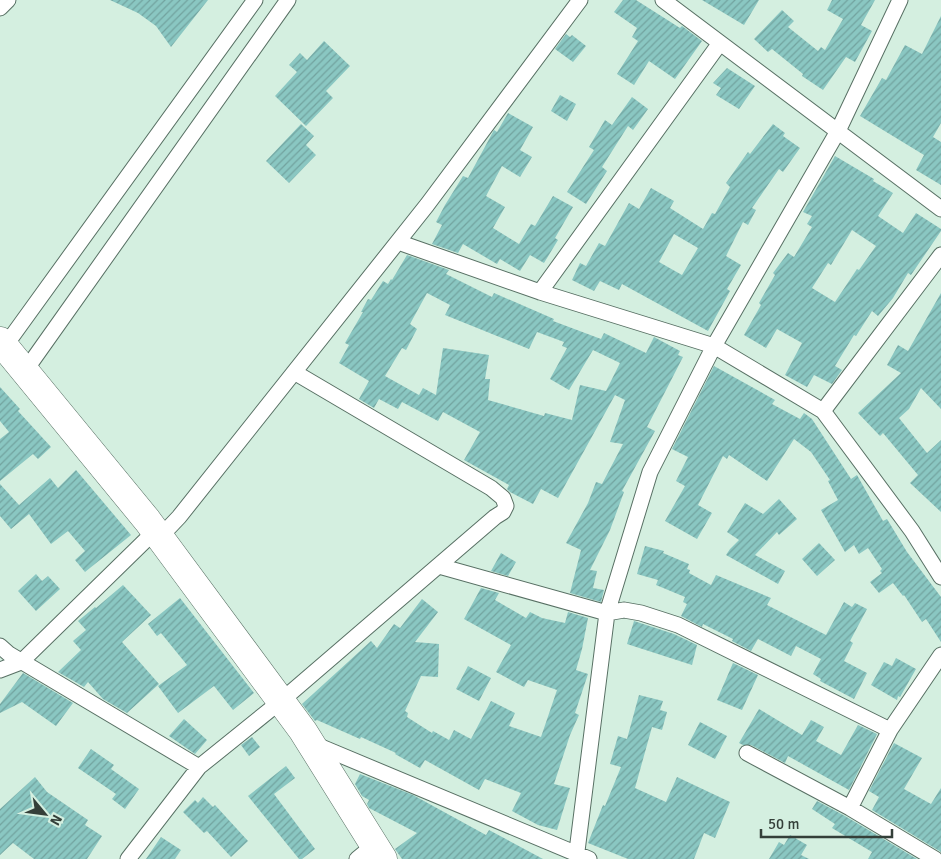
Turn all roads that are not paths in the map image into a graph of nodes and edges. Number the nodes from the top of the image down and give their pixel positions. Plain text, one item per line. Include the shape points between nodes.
1 (8, 0) edge
2 (255, 0) edge
3 (288, 0) edge
4 (580, 0) edge
5 (663, 0) edge
6 (900, 0) edge
7 (0, 8) edge
8 (720, 43) junction
9 (838, 131) junction
10 (941, 209) edge
11 (398, 242) junction
12 (941, 255) edge
13 (540, 292) junction
14 (2, 344) edge
15 (714, 346) junction
16 (25, 371) junction
17 (294, 372) junction
18 (823, 411) junction
19 (157, 534) junction
20 (439, 566) junction
21 (941, 577) edge
22 (607, 613) junction
23 (0, 646) edge
24 (941, 655) edge
25 (21, 662) junction
26 (0, 670) edge
27 (281, 701) junction
28 (890, 730) junction
29 (310, 742) junction
30 (747, 753) dead end
31 (200, 767) junction
32 (850, 808) junction
33 (371, 854) edge
34 (581, 857) edge
35 (128, 859) edge
36 (935, 859) edge

1 - 7 street
2 - 14 street
3 - 16 street
4 - 11 street
5 - 8 street
6 - 9 street
8 - 9 street
8 - 13 street
9 - 10 street
9 - 15 street
11 - 13 street
11 - 17 street
12 - 18 street
13 - 15 street
14 - 16 highway
15 - 18 street
15 - 22 street via 650,472
16 - 19 highway
17 - 19 street via 179,517
17 - 20 street via 503,498 506,506 503,512
18 - 21 street via 912,531
19 - 25 street
19 - 27 highway
20 - 22 street
20 - 27 street
22 - 28 street via 624,610 678,626
22 - 34 street
23 - 25 street
24 - 28 street
25 - 26 street
25 - 31 street
27 - 29 highway
27 - 31 street
28 - 32 street
29 - 33 highway
29 - 34 street
30 - 32 street
31 - 35 street
32 - 36 street

